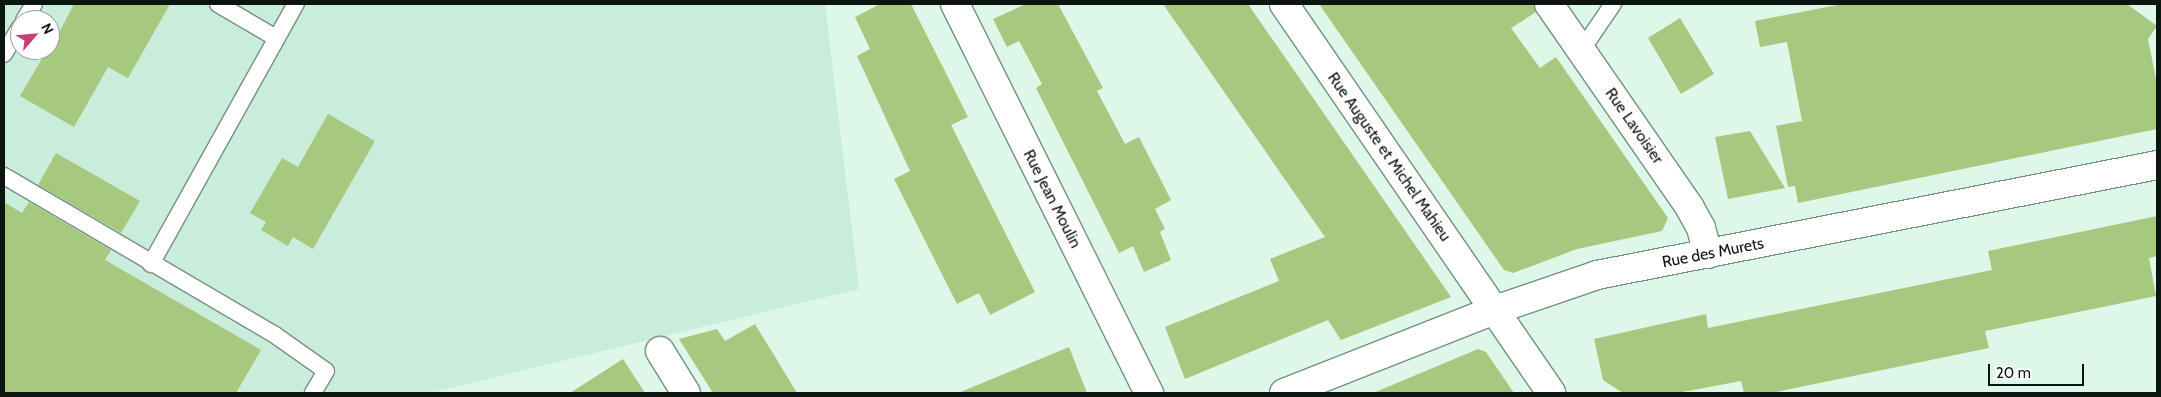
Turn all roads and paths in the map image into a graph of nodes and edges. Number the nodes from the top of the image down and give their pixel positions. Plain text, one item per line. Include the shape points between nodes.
1 (218, 4) edge
2 (296, 4) edge
3 (955, 4) edge
4 (1284, 4) edge
5 (1548, 4) edge
6 (1613, 4) edge
7 (276, 38) junction
8 (1581, 51) junction
9 (2157, 165) edge
10 (4, 176) edge
11 (1708, 254) junction
12 (151, 264) junction
13 (1495, 310) junction
14 (660, 352) dead end
15 (1320, 387) edge
16 (313, 393) edge
17 (686, 393) edge
18 (1149, 393) edge
19 (1284, 393) edge
20 (1551, 393) edge

1 - 7 lane
2 - 7 lane
3 - 18 street, Rue Jean Moulin
4 - 13 street, Rue Auguste et Michel Mahieu
5 - 8 street, Rue Lavoisier
6 - 8 lane
7 - 12 lane
8 - 11 street, Rue Lavoisier via 1690,208 1701,228
9 - 11 street, Rue des Murets
10 - 12 lane
11 - 13 street, Rue des Murets via 1597,275
12 - 16 lane via 274,335 326,371
13 - 15 street, Rue des Murets
13 - 20 street, Rue Auguste et Michel Mahieu
14 - 17 street
15 - 19 street, Rue des Murets

